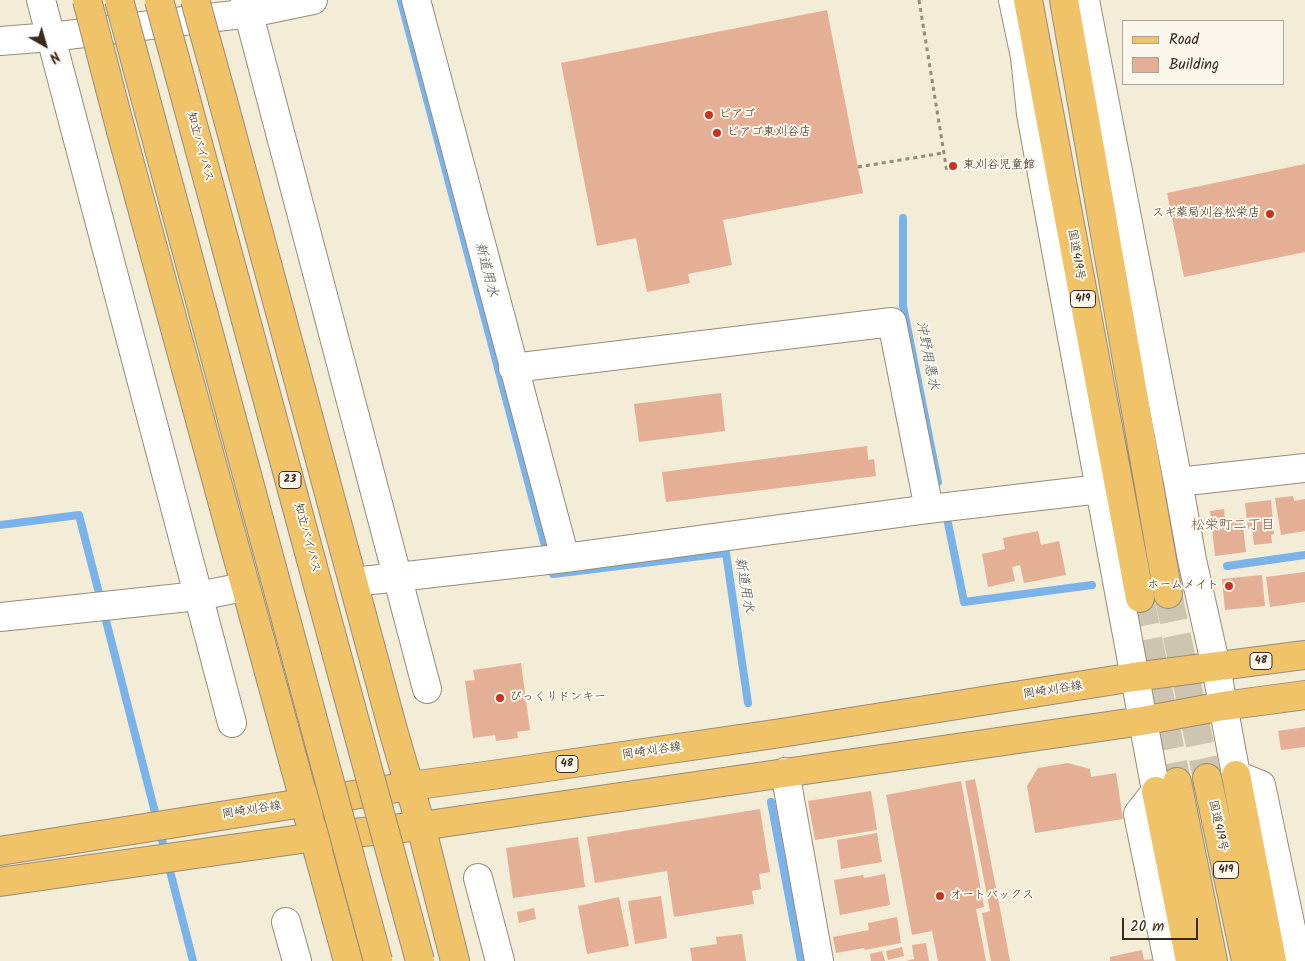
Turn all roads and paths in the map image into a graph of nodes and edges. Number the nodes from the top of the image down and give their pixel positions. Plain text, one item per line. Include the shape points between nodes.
1 (42, 0) edge
2 (87, 0) edge
3 (119, 0) edge
4 (159, 0) edge
5 (194, 0) edge
6 (312, 0) edge
7 (416, 0) edge
8 (919, 0) edge
9 (1013, 0) edge
10 (1028, 0) edge
11 (1064, 0) edge
12 (1085, 0) edge
13 (247, 6) edge
14 (50, 37) junction
15 (0, 41) edge
16 (943, 154) junction
17 (858, 167) dead end
18 (947, 172) dead end
19 (513, 368) junction
20 (1305, 468) edge
21 (1178, 482) junction
22 (1100, 489) junction
23 (929, 509) junction
24 (564, 558) junction
25 (398, 578) junction
26 (354, 582) junction
27 (244, 587) junction
28 (1168, 594) tunnel mouth
29 (198, 596) junction
30 (1140, 598) tunnel mouth
31 (0, 617) edge
32 (1305, 655) edge
33 (1216, 667) junction
34 (1134, 677) junction
35 (427, 689) dead end
36 (1305, 695) edge
37 (1223, 706) junction
38 (1142, 721) junction
39 (232, 723) dead end
40 (785, 772) junction
41 (1236, 775) junction
42 (1207, 778) tunnel mouth
43 (410, 786) junction
44 (1166, 786) junction
45 (306, 803) junction
46 (421, 826) junction
47 (315, 837) junction
48 (0, 851) edge
49 (478, 878) dead end
50 (0, 882) edge
51 (286, 922) dead end
52 (297, 961) edge
53 (348, 961) edge
54 (378, 961) edge
55 (420, 961) edge
56 (455, 961) edge
57 (500, 961) edge
58 (819, 961) edge
59 (1168, 961) edge
60 (1190, 961) edge
61 (1213, 961) edge
62 (1246, 961) edge
63 (1272, 961) edge
64 (1298, 961) edge

1 - 14 street
2 - 27 main road, bridge
3 - 54 main road, bridge
4 - 55 main road, 知立バイパス / 23, bridge
5 - 26 main road, bridge
6 - 13 street
7 - 19 street
8 - 16 path
9 - 22 street
10 - 30 main road, 国道419号 / 419
11 - 28 main road
12 - 21 street
13 - 14 street
13 - 25 street
14 - 15 street
14 - 29 street
16 - 17 path
16 - 18 path
19 - 23 street via 892,322
19 - 24 street
20 - 21 street
21 - 33 street
22 - 23 street
22 - 34 street
23 - 24 street
24 - 25 street
25 - 26 street
25 - 35 street
26 - 43 main road
27 - 29 street
27 - 45 main road
29 - 31 street
29 - 39 street
32 - 33 main road, 岡崎刈谷線 / 48
33 - 34 main road, 岡崎刈谷線 / 48
33 - 37 street
34 - 38 street
34 - 43 main road, 岡崎刈谷線 / 48
36 - 37 main road
37 - 38 main road
37 - 41 street
38 - 40 main road
38 - 44 street
40 - 46 main road
40 - 58 street
41 - 63 main road
41 - 64 street via 1261,785
42 - 62 main road, 国道419号 / 419
43 - 45 main road, 岡崎刈谷線 / 48
43 - 46 main road
44 - 59 street via 1138,814
44 - 60 main road
44 - 61 main road, 419
45 - 47 main road
45 - 48 main road, 岡崎刈谷線 / 48
46 - 47 main road
46 - 56 main road
47 - 50 main road
47 - 53 main road
49 - 57 street
51 - 52 street

